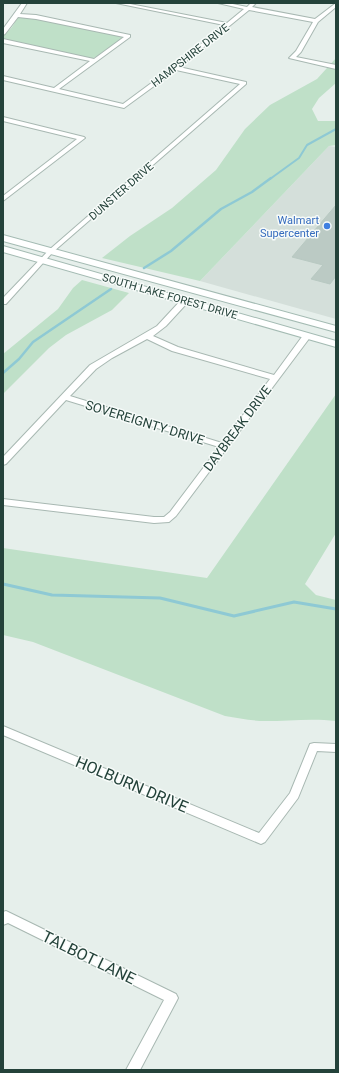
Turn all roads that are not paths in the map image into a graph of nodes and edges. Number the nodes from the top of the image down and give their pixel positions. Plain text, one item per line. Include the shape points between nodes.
1 (25, 3) edge
2 (118, 3) edge
3 (220, 3) edge
4 (254, 3) edge
5 (336, 4) edge
6 (247, 8) junction
7 (17, 15) junction
8 (316, 21) junction
9 (229, 25) junction
10 (3, 33) edge
11 (3, 41) edge
12 (96, 61) junction
13 (336, 67) edge
14 (175, 68) junction
15 (3, 78) edge
16 (55, 90) junction
17 (3, 119) edge
18 (4, 200) edge
19 (3, 238) edge
20 (3, 249) edge
21 (51, 252) junction
22 (42, 260) junction
23 (194, 291) junction
24 (5, 299) edge
25 (185, 301) junction
26 (336, 329) edge
27 (147, 336) junction
28 (307, 336) junction
29 (336, 344) edge
30 (275, 378) junction
31 (66, 397) junction
32 (224, 446) junction
33 (3, 462) edge
34 (3, 502) edge
35 (3, 730) edge
36 (336, 748) edge
37 (4, 918) edge
38 (133, 1070) edge

1 - 7 street
2 - 9 street
3 - 6 street
4 - 6 street, HAMPSHIRE DRIVE
5 - 8 street
6 - 8 street
6 - 9 street, HAMPSHIRE DRIVE
7 - 10 street
7 - 12 street via 128,36
8 - 13 street via 292,58
9 - 14 street, HAMPSHIRE DRIVE
11 - 12 street
12 - 16 street
14 - 16 street, HAMPSHIRE DRIVE via 124,106
14 - 21 street, DUNSTER DRIVE via 244,83
15 - 16 street
17 - 18 street via 82,138
19 - 21 main road, SOUTH LAKE FOREST DRIVE
20 - 22 main road, SOUTH LAKE FOREST DRIVE
21 - 22 street, DUNSTER DRIVE
21 - 23 main road, SOUTH LAKE FOREST DRIVE
22 - 24 street, DUNSTER DRIVE
22 - 25 main road, SOUTH LAKE FOREST DRIVE
23 - 25 main road
23 - 26 main road, SOUTH LAKE FOREST DRIVE
25 - 27 street via 162,326
25 - 28 main road, SOUTH LAKE FOREST DRIVE
27 - 30 street via 175,349
27 - 31 street via 93,367
28 - 29 main road, SOUTH LAKE FOREST DRIVE
28 - 30 street, DAYBREAK DRIVE
30 - 32 street, DAYBREAK DRIVE
31 - 32 street, SOVEREIGNTY DRIVE
31 - 33 street
32 - 34 street, DAYBREAK DRIVE via 166,520
35 - 36 street, HOLBURN DRIVE via 261,839 294,796 314,747
37 - 38 street, TALBOT LANE via 172,998

